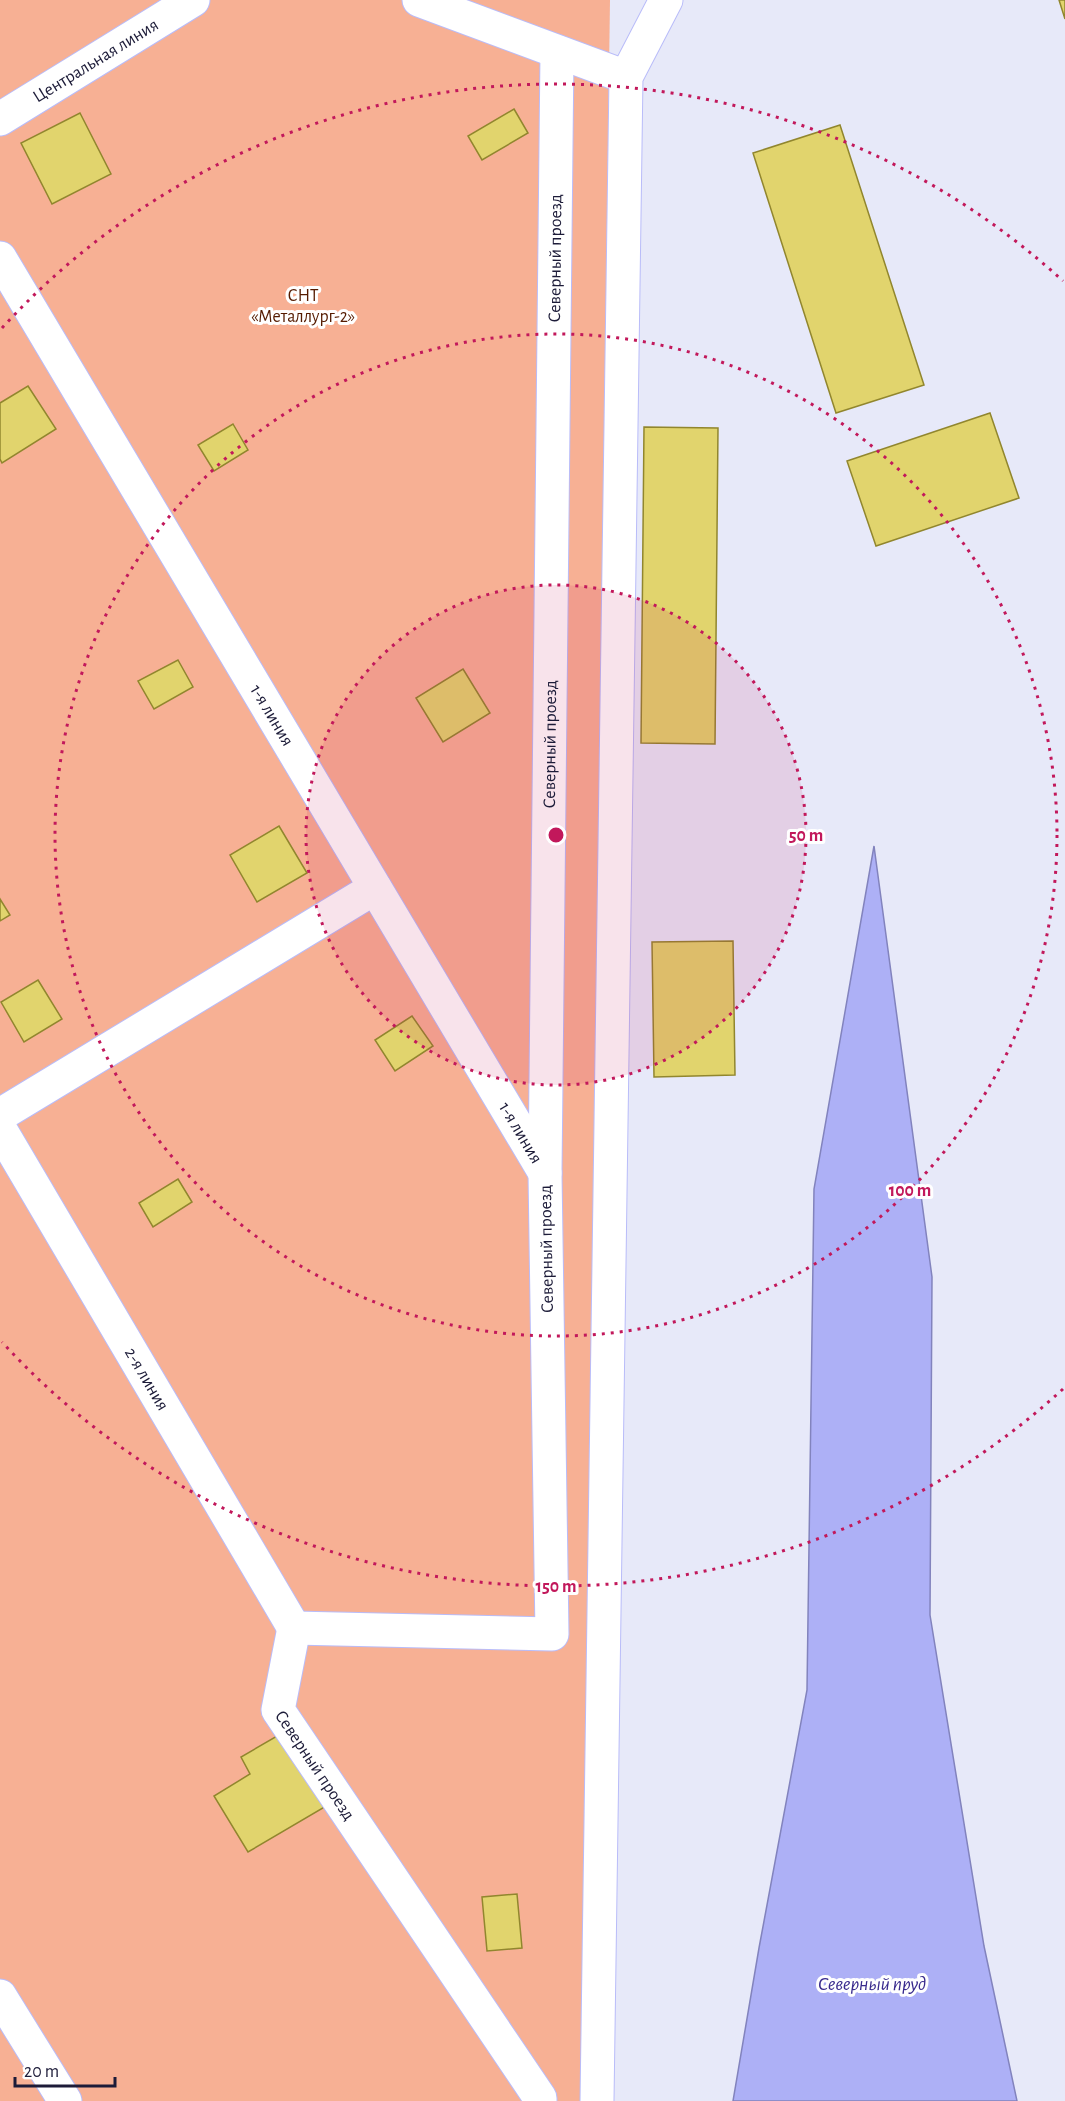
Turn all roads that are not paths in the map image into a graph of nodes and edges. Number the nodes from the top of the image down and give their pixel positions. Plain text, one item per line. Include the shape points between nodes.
1 (193, 0) edge
2 (418, 0) edge
3 (666, 0) edge
4 (557, 52) junction
5 (626, 77) junction
6 (0, 120) edge
7 (0, 258) edge
8 (375, 888) junction
9 (0, 1115) edge
10 (0, 1129) edge
11 (545, 1173) junction
12 (294, 1628) junction
13 (0, 1996) edge
14 (65, 2101) edge
15 (540, 2101) edge
16 (597, 2101) edge

1 - 6 street, Центральная линия
2 - 4 street
3 - 5 street
4 - 5 street
4 - 11 street, Северный проезд
5 - 16 street
7 - 8 street, 1-я линия
8 - 9 street
8 - 11 street, 1-я линия
10 - 12 street, 2-я линия
11 - 12 street, Северный проезд via 552,1634
12 - 15 street, Северный проезд via 278,1710
13 - 14 street

